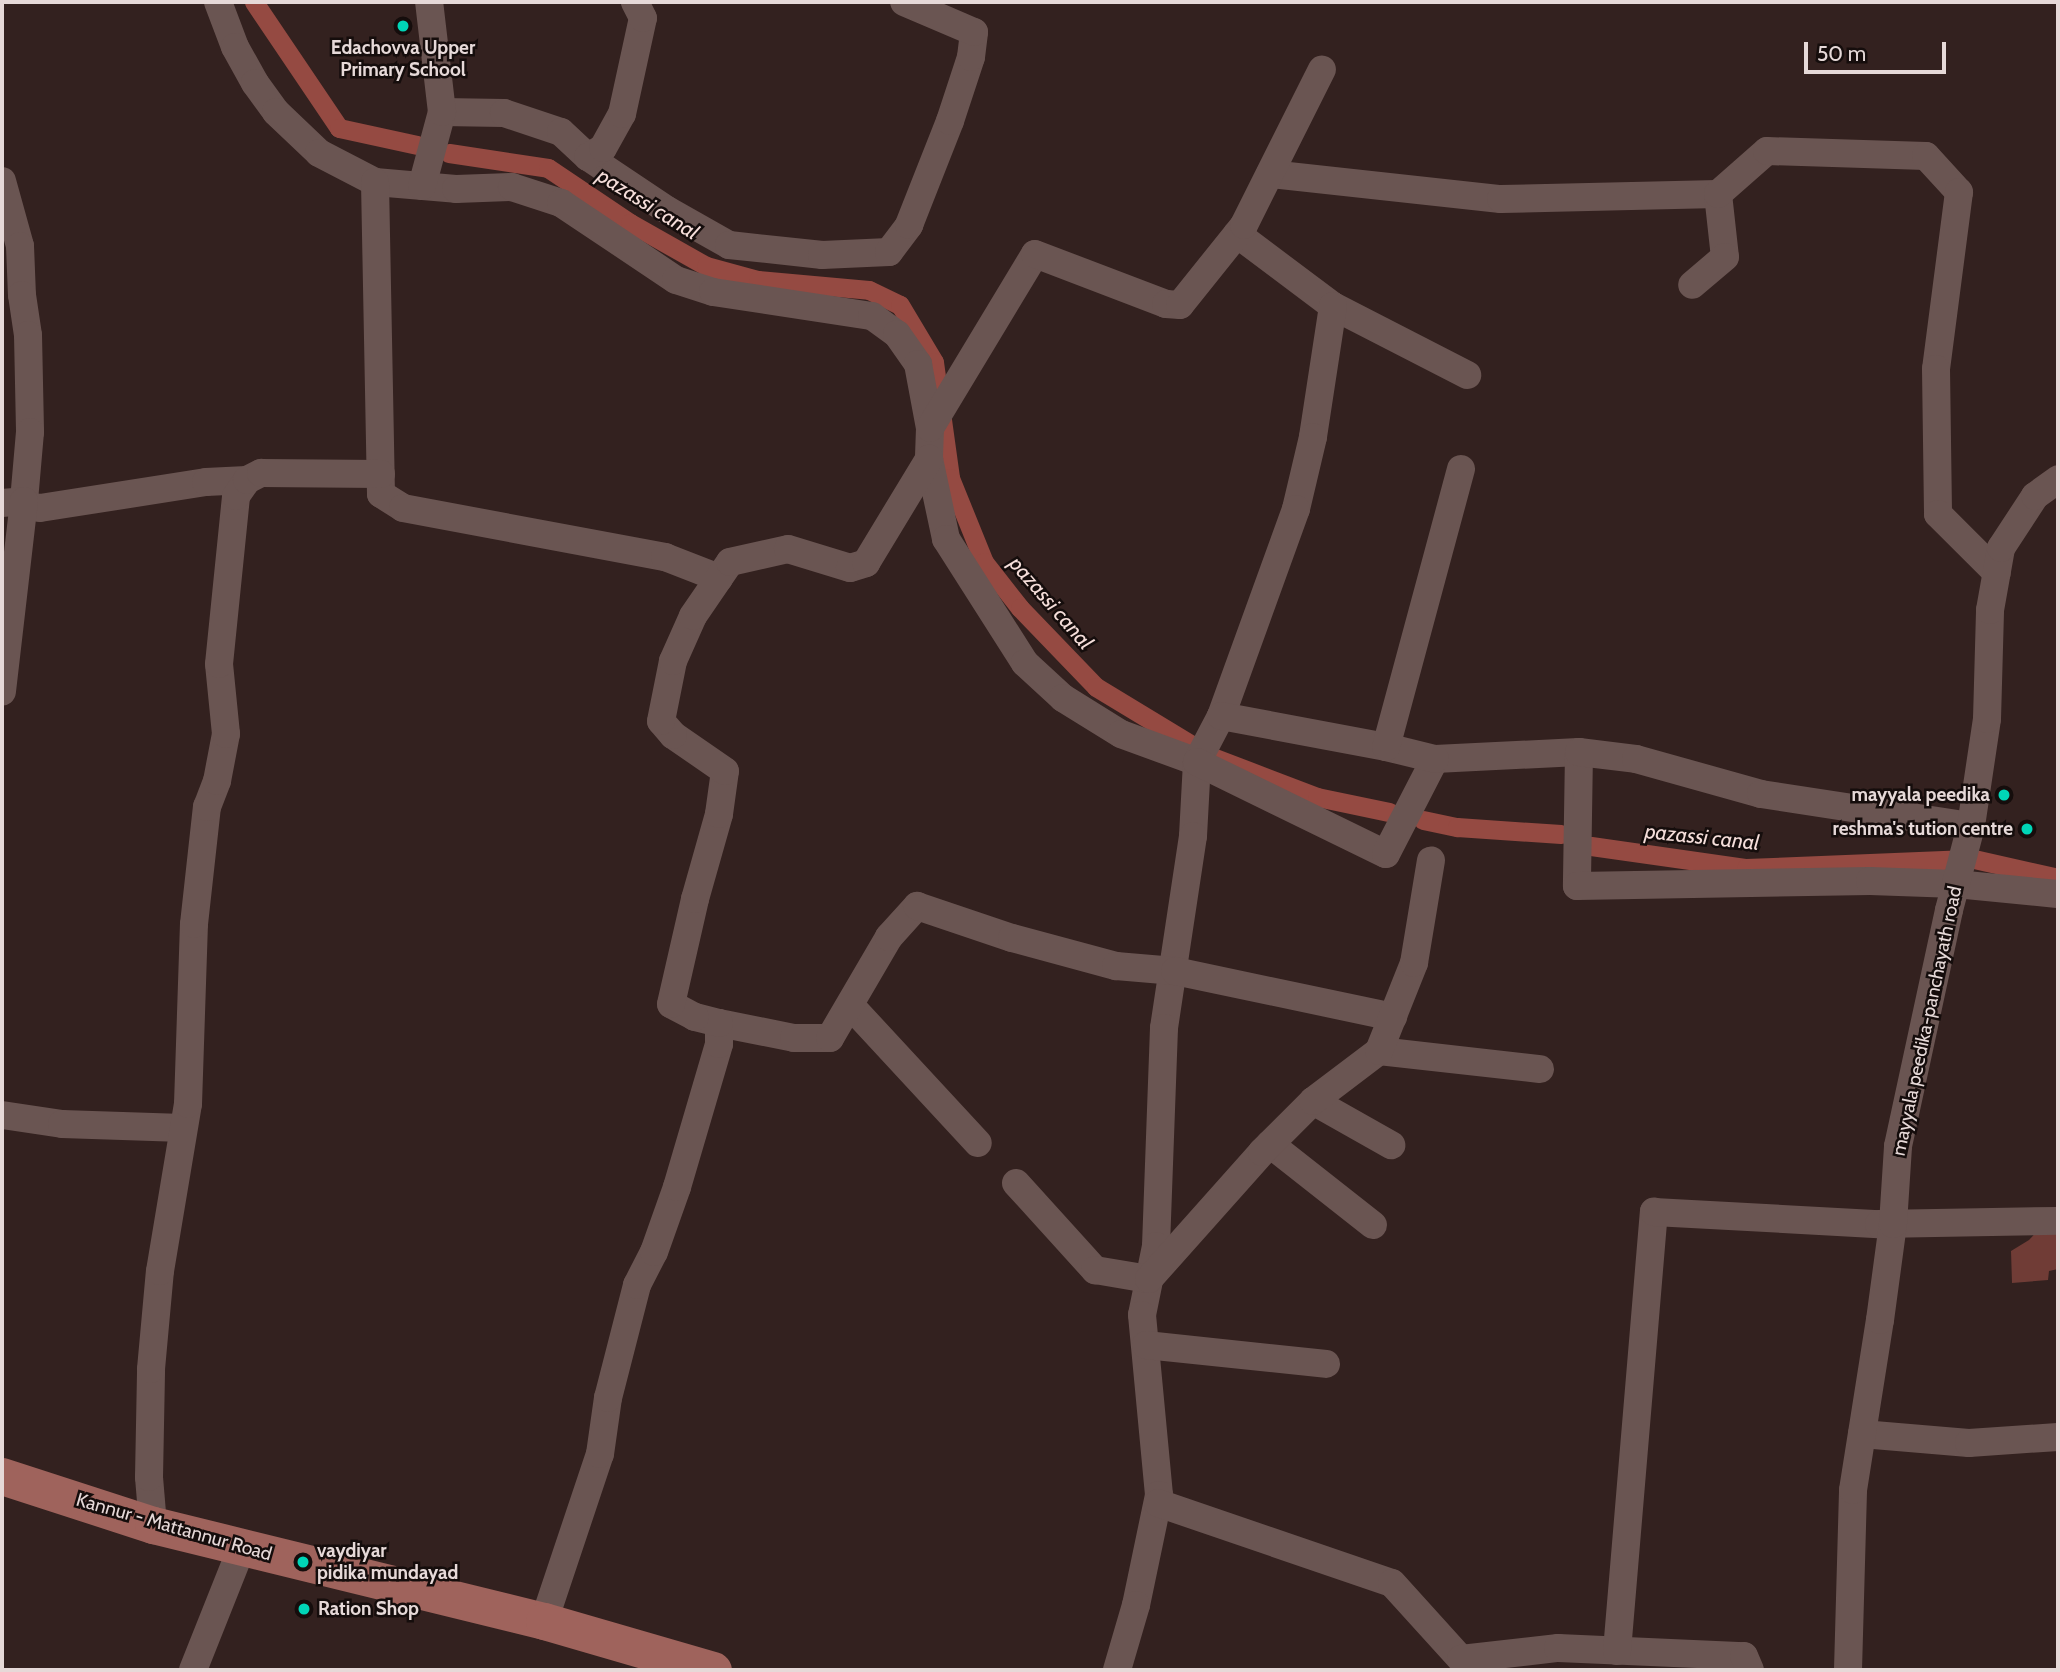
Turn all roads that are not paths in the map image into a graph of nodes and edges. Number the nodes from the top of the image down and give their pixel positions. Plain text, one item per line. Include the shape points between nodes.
1 (218, 2) edge
2 (429, 2) edge
3 (635, 2) edge
4 (904, 2) edge
5 (1322, 69) dead end
6 (442, 112) junction
7 (588, 157) junction
8 (1270, 174) junction
9 (2, 181) edge
10 (375, 181) junction
11 (422, 186) junction
12 (1718, 194) junction
13 (1237, 234) junction
14 (1692, 285) dead end
15 (1333, 306) junction
16 (1467, 374) dead end
17 (930, 428) junction
18 (929, 459) junction
19 (1461, 468) dead end
20 (381, 474) junction
21 (2058, 479) edge
22 (247, 480) junction
23 (13, 502) edge
24 (1997, 573) junction
25 (719, 578) junction
26 (2, 692) edge
27 (1221, 716) junction
28 (1386, 747) junction
29 (1578, 752) junction
30 (1435, 759) junction
31 (1198, 761) junction
32 (1969, 835) junction
33 (1432, 860) dead end
34 (1956, 883) junction
35 (2058, 894) edge
36 (1175, 971) junction
37 (850, 1005) junction
38 (1393, 1017) junction
39 (719, 1023) junction
40 (1379, 1051) junction
41 (1540, 1069) dead end
42 (1313, 1101) junction
43 (2, 1115) edge
44 (183, 1128) junction
45 (978, 1143) dead end
46 (1270, 1144) junction
47 (1391, 1145) dead end
48 (1016, 1183) dead end
49 (2058, 1221) edge
50 (1893, 1224) junction
51 (1373, 1225) dead end
52 (1149, 1279) junction
53 (1146, 1345) junction
54 (1326, 1364) dead end
55 (1862, 1434) junction
56 (2058, 1437) edge
57 (2, 1476) edge
58 (1158, 1503) junction
59 (153, 1525) junction
60 (242, 1547) junction
61 (544, 1621) junction
62 (1618, 1651) junction
63 (193, 1670) edge
64 (713, 1670) edge
65 (1118, 1670) edge
66 (1750, 1670) edge
67 (1848, 1670) edge

1 - 10 street via 235,47 276,112 319,153
2 - 6 street
3 - 7 street via 643,18 622,114 603,148
4 - 7 street via 974,32 971,57 950,121 909,225 889,253 822,255 729,245
5 - 8 street
6 - 7 street via 504,113 561,132
6 - 11 street
8 - 12 street via 1502,199
8 - 13 street
9 - 23 street via 20,246 28,335 30,432
10 - 11 street
10 - 20 street
11 - 17 street via 512,187 561,203 676,280 713,292 872,316 897,334 918,364
12 - 14 street via 1725,257
12 - 24 street via 1767,151 1926,156 1959,192 1936,369 1938,514
13 - 15 street
13 - 17 street via 1180,305 1166,304 1035,254
15 - 16 street
15 - 27 street via 1313,437 1296,509
17 - 18 street
18 - 25 street via 866,563 859,567 788,550 730,562
18 - 31 street via 946,539 1025,663 1063,698 1121,734
19 - 28 street
20 - 22 street via 261,473
20 - 25 street via 382,494 403,508 665,556
21 - 24 street, mayyala peedika-panchayath road via 2035,496 2001,548
22 - 23 street via 206,482 48,507
22 - 44 street via 236,496 228,555 219,664 226,734 207,807 198,889 189,1092
23 - 26 street
24 - 32 street, mayyala peedika-panchayath road via 1990,610 1987,719
25 - 39 street via 693,616 673,661 660,721 725,771 719,814 671,1004
27 - 28 street
27 - 31 street
28 - 30 street
29 - 30 street
29 - 32 street via 1636,759 1761,794
29 - 34 street via 1577,887
30 - 31 street via 1386,854
31 - 36 street
32 - 34 street, mayyala peedika-panchayath road
33 - 38 street via 1415,963
34 - 35 street
34 - 50 street, mayyala peedika-panchayath road via 1898,1146
36 - 37 street via 1116,966 917,906 889,937
36 - 38 street
36 - 52 street via 1164,1028 1156,1245
37 - 39 street via 830,1038 794,1038
37 - 45 street
38 - 40 street
39 - 61 street via 719,1044 698,1124 654,1252 637,1285 608,1398 600,1454
40 - 41 street
40 - 42 street
42 - 46 street
42 - 47 street
43 - 44 street via 62,1124
44 - 59 street via 160,1271 151,1369
46 - 51 street
46 - 52 street
48 - 52 street via 1095,1270
49 - 50 street
50 - 55 street, mayyala peedika-panchayath road
50 - 62 street via 1654,1212
52 - 53 street via 1142,1315
53 - 54 street
53 - 58 street
55 - 56 street via 1969,1443
55 - 67 street, mayyala peedika-panchayath road via 1853,1490
57 - 59 main road, Kannur - Mattannur Road
58 - 62 street via 1392,1583 1461,1659 1558,1648
58 - 65 street
59 - 60 main road, Kannur - Mattannur Road
60 - 61 main road, Kannur - Mattannur Road
60 - 63 street
61 - 64 main road, Kannur - Mattannur Road
62 - 66 street via 1744,1656

